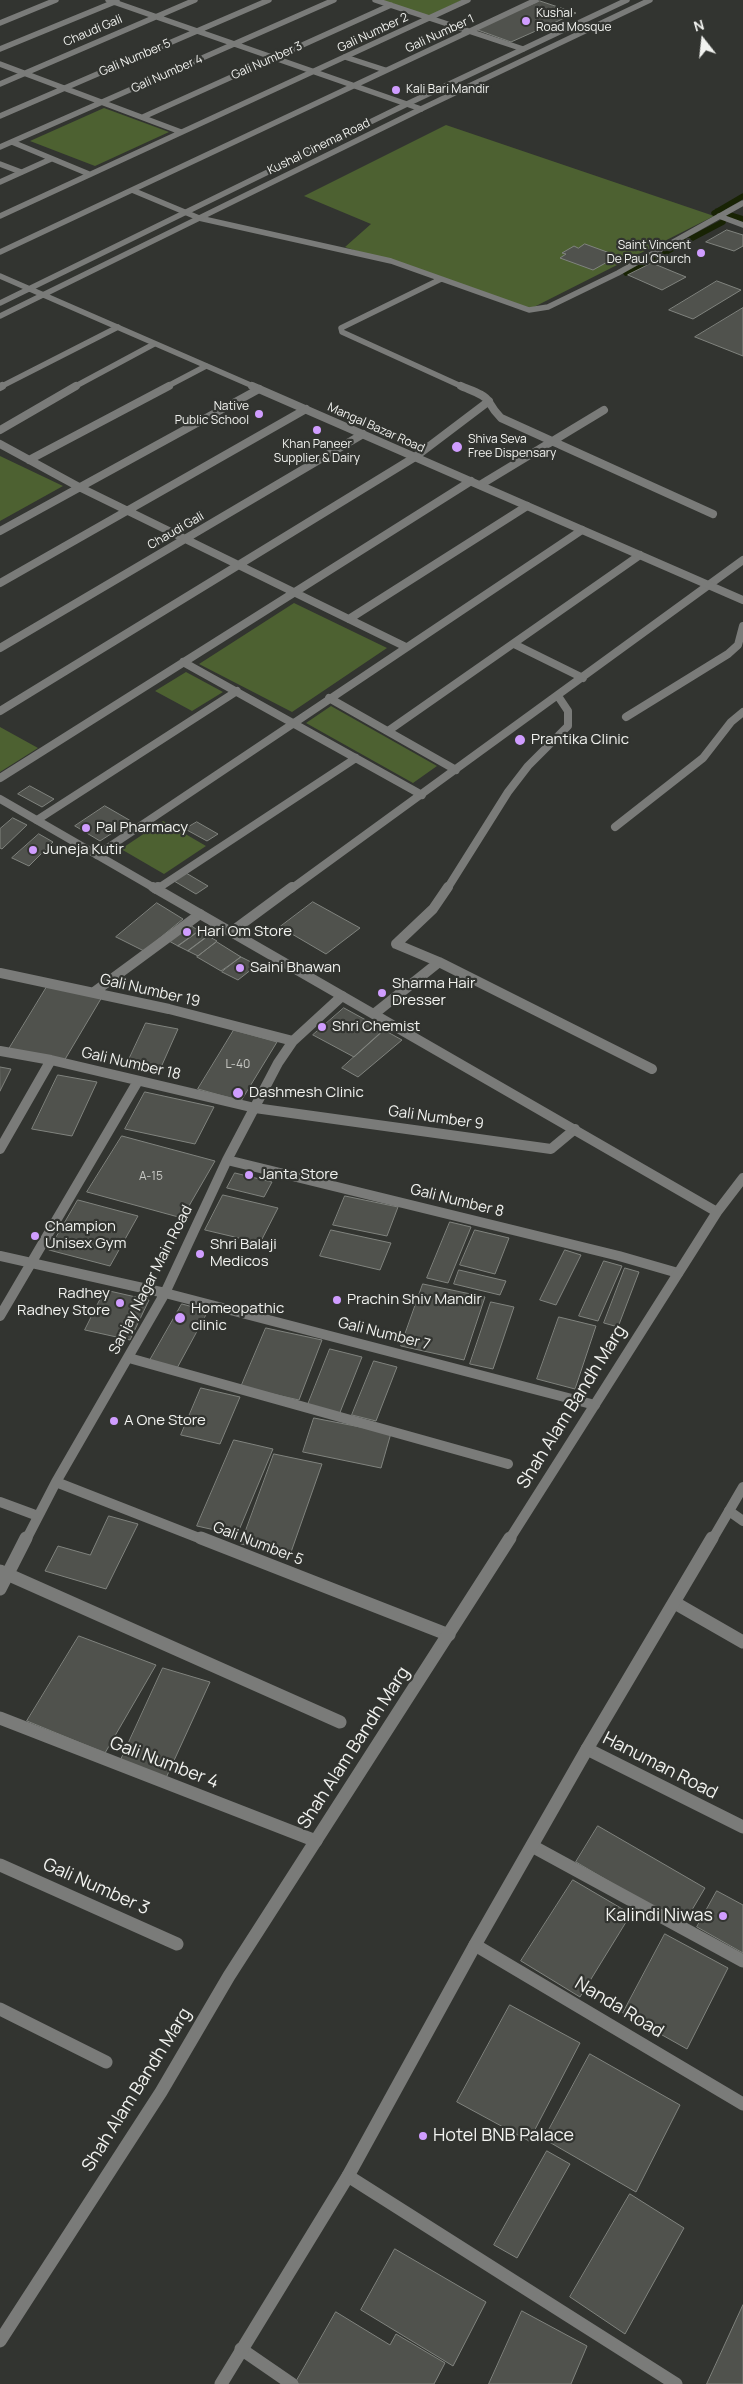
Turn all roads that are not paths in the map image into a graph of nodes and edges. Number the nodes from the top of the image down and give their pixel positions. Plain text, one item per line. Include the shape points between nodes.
1 (56, 0) edge
2 (108, 0) edge
3 (195, 0) edge
4 (269, 0) edge
5 (334, 0) edge
6 (374, 0) edge
7 (468, 0) edge
8 (536, 0) edge
9 (627, 0) edge
10 (650, 0) edge
11 (118, 1) edge
12 (391, 5) junction
13 (155, 17) junction
14 (429, 18) junction
15 (0, 23) edge
16 (563, 30) junction
17 (197, 31) junction
18 (469, 31) junction
19 (577, 35) junction
20 (234, 44) junction
21 (0, 49) edge
22 (523, 49) junction
23 (536, 54) junction
24 (345, 57) junction
25 (275, 58) junction
26 (0, 64) edge
27 (385, 70) junction
28 (313, 71) junction
29 (24, 73) junction
30 (0, 84) edge
31 (354, 85) junction
32 (65, 88) junction
33 (103, 102) junction
34 (407, 104) junction
35 (421, 109) junction
36 (0, 116) edge
37 (143, 117) junction
38 (180, 132) junction
39 (12, 142) junction
40 (0, 147) edge
41 (51, 158) junction
42 (0, 164) edge
43 (21, 172) junction
44 (89, 174) junction
45 (0, 182) edge
46 (132, 190) junction
47 (743, 203) edge
48 (185, 212) junction
49 (0, 216) edge
50 (719, 216) junction
51 (199, 218) junction
52 (743, 224) edge
53 (0, 252) edge
54 (0, 276) edge
55 (441, 280) junction
56 (29, 288) junction
57 (44, 295) junction
58 (0, 303) edge
59 (0, 316) edge
60 (118, 327) junction
61 (154, 344) junction
62 (206, 366) junction
63 (0, 387) edge
64 (259, 389) junction
65 (489, 401) junction
66 (306, 409) junction
67 (604, 410) dead end
68 (0, 430) edge
69 (363, 434) junction
70 (553, 442) junction
71 (0, 444) edge
72 (415, 457) junction
73 (29, 460) junction
74 (471, 481) junction
75 (480, 485) junction
76 (79, 487) junction
77 (527, 506) junction
78 (128, 511) junction
79 (713, 514) dead end
80 (582, 530) junction
81 (0, 531) edge
82 (185, 539) junction
83 (640, 555) junction
84 (743, 560) edge
85 (239, 565) junction
86 (0, 583) edge
87 (710, 586) junction
88 (294, 592) junction
89 (743, 600) edge
90 (349, 619) junction
91 (743, 626) edge
92 (514, 644) junction
93 (406, 647) junction
94 (0, 648) edge
95 (183, 662) junction
96 (583, 678) junction
97 (237, 691) junction
98 (558, 696) junction
99 (329, 698) junction
100 (0, 711) edge
101 (743, 712) edge
102 (626, 717) dead end
103 (294, 722) junction
104 (388, 731) junction
105 (356, 758) junction
106 (456, 770) junction
107 (0, 778) edge
108 (422, 795) junction
109 (0, 799) edge
110 (37, 820) junction
111 (615, 828) dead end
112 (97, 855) junction
113 (156, 889) junction
114 (200, 914) junction
115 (231, 932) junction
116 (439, 962) junction
117 (0, 973) edge
118 (94, 992) junction
119 (342, 996) junction
120 (374, 1014) junction
121 (293, 1041) junction
122 (0, 1050) edge
123 (51, 1060) junction
124 (652, 1069) dead end
125 (138, 1081) junction
126 (255, 1108) junction
127 (575, 1129) junction
128 (0, 1149) edge
129 (227, 1160) junction
130 (743, 1178) edge
131 (717, 1212) junction
132 (0, 1256) edge
133 (31, 1264) junction
134 (678, 1274) junction
135 (165, 1293) junction
136 (0, 1316) edge
137 (129, 1358) junction
138 (595, 1405) junction
139 (508, 1464) dead end
140 (56, 1482) junction
141 (743, 1486) edge
142 (0, 1502) edge
143 (729, 1511) junction
144 (38, 1516) junction
145 (743, 1521) edge
146 (4, 1572) edge
147 (0, 1589) edge
148 (675, 1603) junction
149 (449, 1635) junction
150 (743, 1642) edge
151 (0, 1718) edge
152 (340, 1722) dead end
153 (587, 1749) junction
154 (743, 1827) edge
155 (316, 1841) junction
156 (532, 1846) junction
157 (0, 1865) edge
158 (178, 1944) dead end
159 (475, 1945) junction
160 (743, 1962) edge
161 (0, 2009) edge
162 (106, 2062) dead end
163 (743, 2104) edge
164 (348, 2176) junction
165 (2, 2333) edge
166 (241, 2350) junction
167 (220, 2384) edge
168 (292, 2384) edge
169 (676, 2384) edge

1 - 15 street
2 - 11 street
3 - 13 street, Chaudi Gali
4 - 17 street, Gali Number 5
5 - 20 street, Gali Number 4
6 - 12 street
7 - 14 street, Gali Number 2
8 - 18 street, Gali Number 1
9 - 16 street, Kushal Cinema Road
10 - 19 street, Kushal Cinema Road
11 - 13 street
11 - 21 street
12 - 14 street
12 - 25 street, Gali Number 3
13 - 17 street
13 - 29 street, Chaudi Gali
14 - 18 street
14 - 24 street, Gali Number 2
16 - 19 street
16 - 22 street, Kushal Cinema Road
17 - 20 street
17 - 32 street, Gali Number 5
18 - 22 street
18 - 27 street, Gali Number 1
19 - 23 street, Kushal Cinema Road
20 - 25 street
20 - 33 street, Gali Number 4
22 - 23 street
22 - 34 street, Kushal Cinema Road
23 - 35 street, Kushal Cinema Road
24 - 27 street
24 - 28 street, Gali Number 2
25 - 28 street
25 - 37 street, Gali Number 3
26 - 29 street
27 - 31 street, Gali Number 1
28 - 31 street
28 - 38 street, Gali Number 2
29 - 30 street, Chaudi Gali
29 - 32 street
31 - 34 street
31 - 46 street, Gali Number 1
32 - 33 street
32 - 36 street, Gali Number 5
33 - 37 street
33 - 39 street, Gali Number 4
34 - 35 street
34 - 48 street, Kushal Cinema Road
35 - 51 street, Kushal Cinema Road
37 - 38 street
38 - 44 street, Gali Number 2
39 - 40 street, Gali Number 4
39 - 41 street
41 - 43 street
41 - 44 street
42 - 43 street
43 - 45 street
44 - 49 street, Gali Number 2
46 - 48 street
46 - 53 street, Gali Number 1
47 - 50 street
48 - 51 street
48 - 56 street, Kushal Cinema Road
50 - 52 street
50 - 55 street via 618,273 548,307 528,310
51 - 55 street via 391,261
51 - 57 street, Kushal Cinema Road
54 - 56 street, Mangal Bazar Road
55 - 65 street via 344,325 342,332
56 - 57 street, Mangal Bazar Road
56 - 58 street, Kushal Cinema Road
57 - 59 street, Kushal Cinema Road
57 - 60 street, Mangal Bazar Road
60 - 61 street, Mangal Bazar Road
60 - 63 street
61 - 62 street, Mangal Bazar Road
61 - 68 street
62 - 64 street, Mangal Bazar Road
62 - 73 street
64 - 66 street, Mangal Bazar Road
64 - 76 street
65 - 70 street via 491,409 501,418
65 - 72 street
66 - 69 street, Mangal Bazar Road
66 - 78 street
67 - 70 street
69 - 72 street, Mangal Bazar Road
69 - 82 street, Chaudi Gali
70 - 75 street
70 - 79 street
71 - 73 street
72 - 74 street, Mangal Bazar Road
72 - 85 street
73 - 76 street
74 - 75 street, Mangal Bazar Road
74 - 88 street
75 - 77 street, Mangal Bazar Road
76 - 78 street
76 - 81 street
77 - 80 street, Mangal Bazar Road
77 - 90 street
78 - 82 street
78 - 86 street
80 - 83 street, Mangal Bazar Road
80 - 93 street
82 - 85 street
82 - 94 street, Chaudi Gali
83 - 87 street, Mangal Bazar Road
83 - 92 street
84 - 87 street
85 - 88 street
85 - 100 street
87 - 89 street, Mangal Bazar Road
87 - 96 street
88 - 90 street
88 - 95 street
90 - 93 street
91 - 102 street via 739,645 733,650
92 - 96 street
92 - 104 street
93 - 99 street
95 - 97 street
95 - 107 street
96 - 98 street
97 - 103 street
97 - 110 street
98 - 106 street
98 - 116 street via 568,711 568,726 528,766 432,909 396,944
99 - 103 street
99 - 104 street
101 - 111 street via 729,724 703,758
103 - 105 street
103 - 112 street
104 - 106 street
105 - 108 street
105 - 113 street
106 - 108 street
108 - 115 street
109 - 110 street
110 - 112 street
112 - 113 street
113 - 114 street
114 - 115 street
114 - 118 street
115 - 119 street
116 - 120 street
116 - 124 street
117 - 118 street, Gali Number 19
118 - 121 street, Gali Number 19
119 - 120 street
119 - 121 street, Sanjay Nagar Main Road
120 - 127 street
121 - 126 street, Sanjay Nagar Main Road
122 - 123 street, Gali Number 18
123 - 125 street, Gali Number 18
123 - 128 street
125 - 126 street, Gali Number 18
125 - 133 street
126 - 127 street, Gali Number 9 via 551,1150
126 - 129 street, Sanjay Nagar Main Road
127 - 131 street
129 - 134 street, Gali Number 8 via 619,1256
129 - 135 street, Sanjay Nagar Main Road
130 - 131 street, Shah Alam Bandh Marg
131 - 134 street, Shah Alam Bandh Marg
132 - 133 street, Gali Number 7
133 - 135 street, Gali Number 7
133 - 136 street
134 - 138 street, Shah Alam Bandh Marg
135 - 137 street, Sanjay Nagar Main Road
135 - 138 street, Gali Number 7
137 - 139 street
137 - 140 street, Sanjay Nagar Main Road
138 - 149 street, Shah Alam Bandh Marg
140 - 144 street, Sanjay Nagar Main Road
140 - 149 street, Gali Number 5
141 - 143 street
142 - 144 street
143 - 145 street
143 - 148 street
144 - 146 street, Sanjay Nagar Main Road
146 - 147 street, Sanjay Nagar Main Road
146 - 152 street
148 - 150 street
148 - 153 street
149 - 155 street, Shah Alam Bandh Marg
151 - 155 street, Gali Number 4
153 - 154 street, Hanuman Road
153 - 156 street
155 - 165 street, Shah Alam Bandh Marg via 229,1976 161,2092
156 - 159 street
156 - 160 street
157 - 158 street, Gali Number 3
159 - 163 street, Nanda Road
159 - 164 street
161 - 162 street
164 - 166 street
164 - 169 street
166 - 167 street
166 - 168 street

